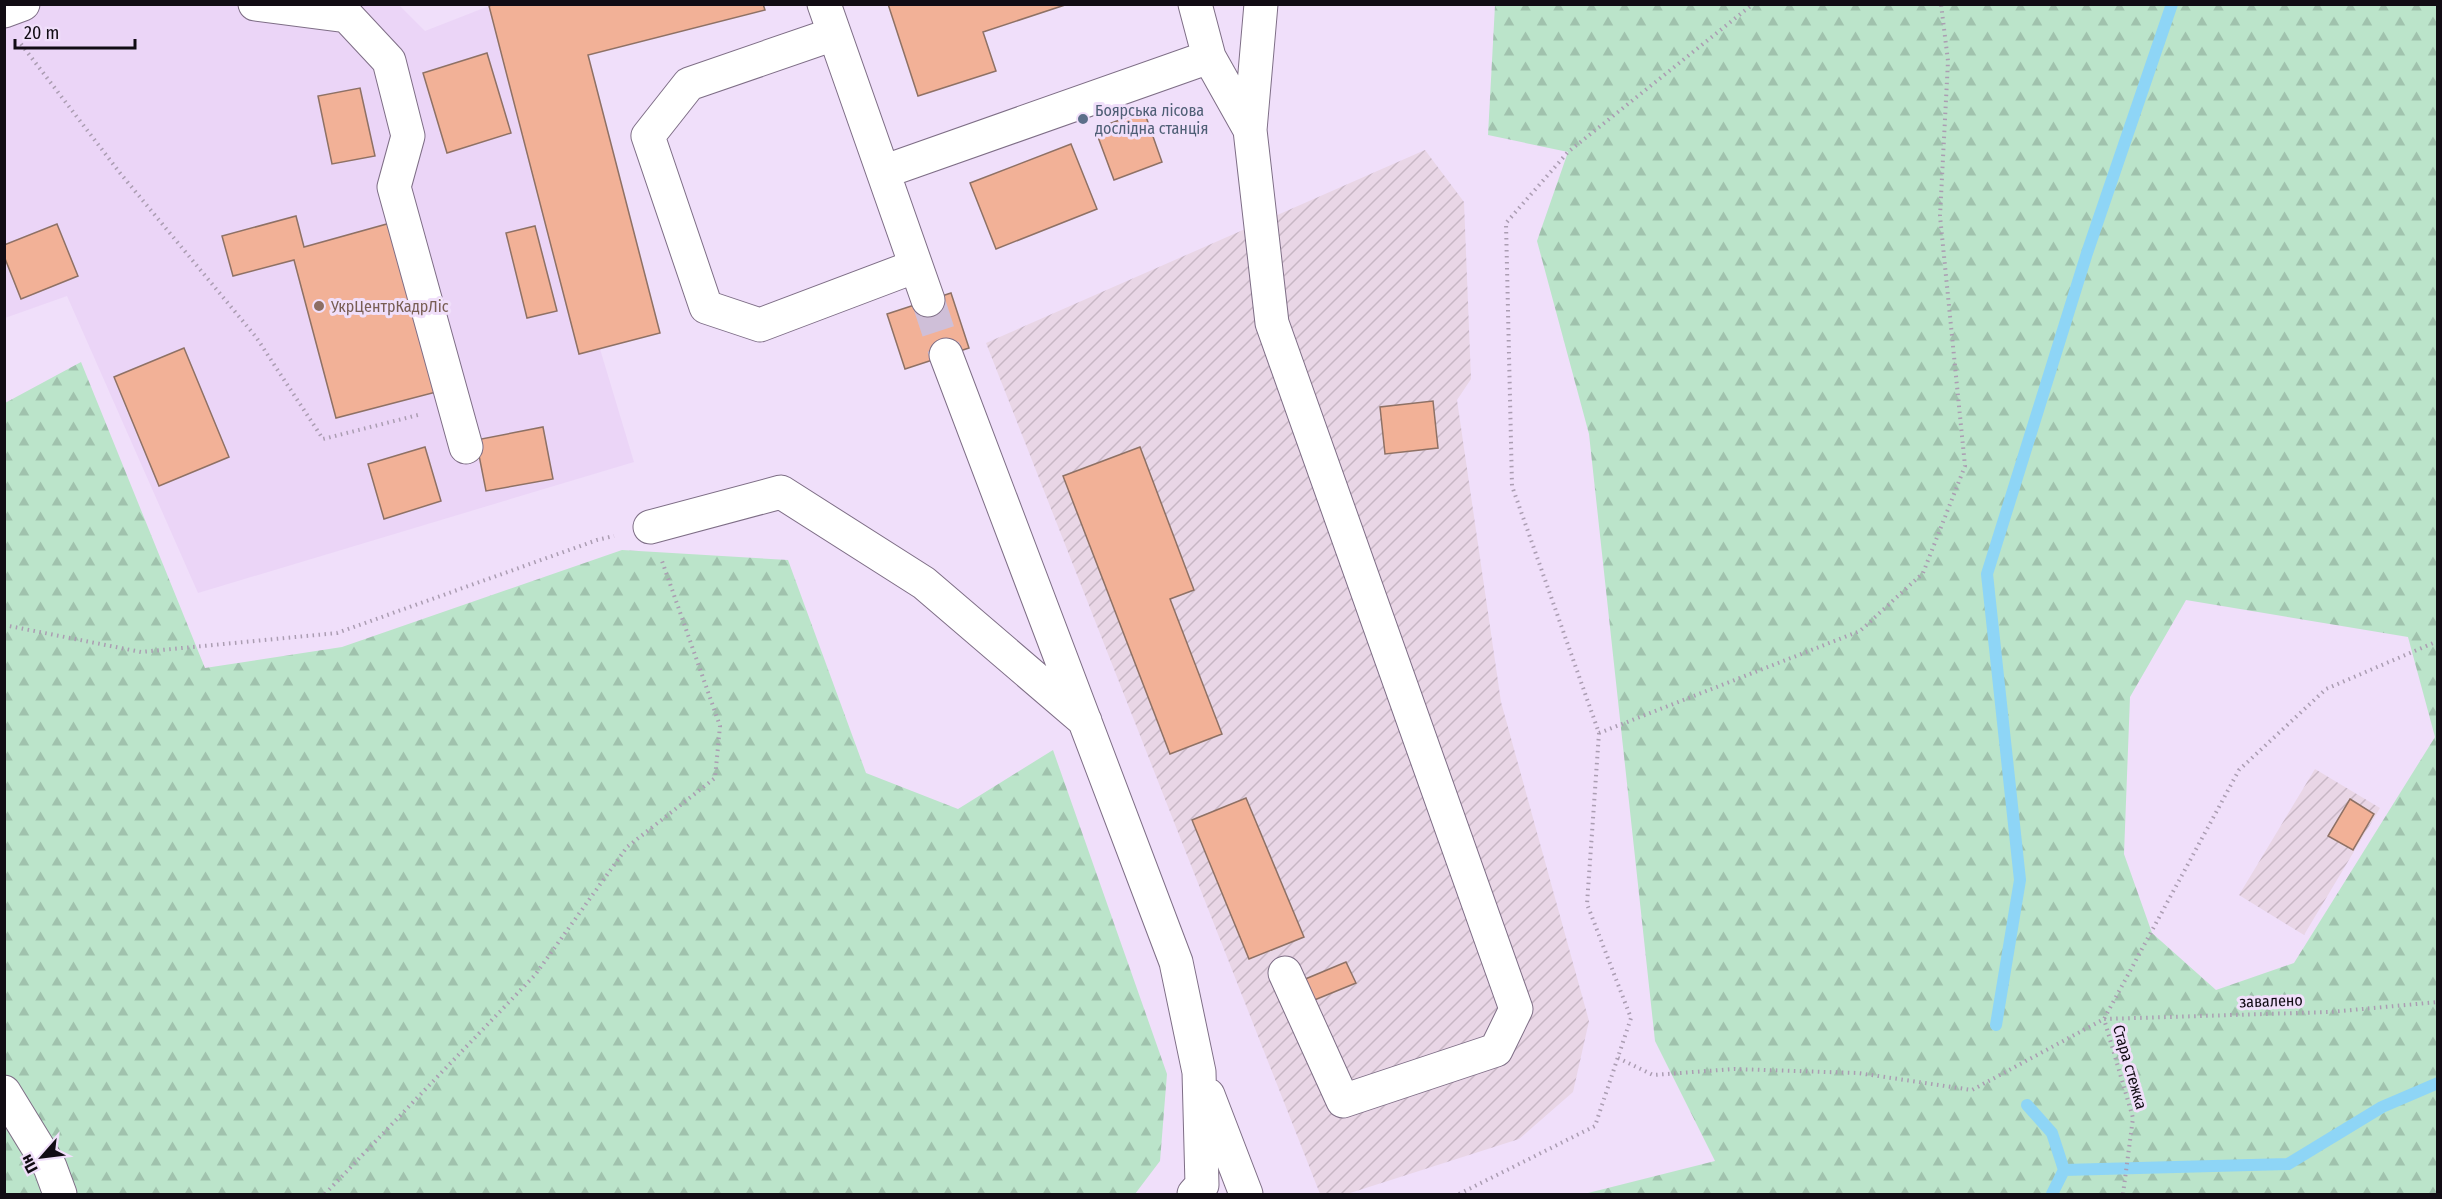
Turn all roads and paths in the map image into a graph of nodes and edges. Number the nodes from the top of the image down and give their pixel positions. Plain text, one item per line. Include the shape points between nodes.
1 (23, 4) edge
2 (255, 4) edge
3 (1195, 4) edge
4 (1261, 4) edge
5 (1753, 4) edge
6 (1941, 4) edge
7 (4, 11) edge
8 (829, 19) edge
9 (19, 41) dead end
10 (1209, 57) junction
11 (1250, 130) junction
12 (882, 172) junction
13 (916, 266) junction
14 (928, 300) tunnel mouth
15 (946, 356) tunnel mouth
16 (455, 406) junction
17 (466, 447) dead end
18 (650, 527) junction
19 (4, 625) edge
20 (2438, 641) edge
21 (1087, 723) junction
22 (1599, 733) junction
23 (1285, 972) dead end
24 (2438, 1002) edge
25 (2104, 1019) junction
26 (1618, 1058) junction
27 (1199, 1072) junction
28 (4, 1092) edge
29 (60, 1194) edge
30 (325, 1194) edge
31 (1194, 1194) edge
32 (1246, 1194) edge
33 (1459, 1194) edge
34 (2123, 1194) edge

1 - 7 street
2 - 16 street via 347,16 389,61 408,136 394,187
3 - 10 street
4 - 11 street
5 - 22 path via 1568,152 1506,223 1512,486
6 - 22 path via 1948,61 1940,216 1965,466 1923,573 1860,631
8 - 12 street
8 - 13 street via 689,84 648,136 706,307 760,325
9 - 16 path via 120,173 256,337 323,439
10 - 11 street
10 - 12 street
11 - 23 street via 1272,323 1516,1009 1496,1050 1343,1101
12 - 13 street
13 - 14 street
15 - 21 street
16 - 17 street
18 - 19 path via 597,540 337,633 141,652
18 - 21 street via 781,492 924,583
18 - 30 path via 720,726 715,778 627,847 535,975
20 - 25 path via 2326,689 2239,771
21 - 27 street via 1176,962
22 - 26 path via 1587,904 1631,1018
24 - 25 path, завалено via 2330,1012
25 - 26 path via 1972,1090 1858,1073 1734,1069 1653,1075
25 - 34 path, Стара стежка via 2133,1118
26 - 33 path via 1595,1126
27 - 31 street via 1202,1185
27 - 32 street
28 - 29 street via 50,1167

